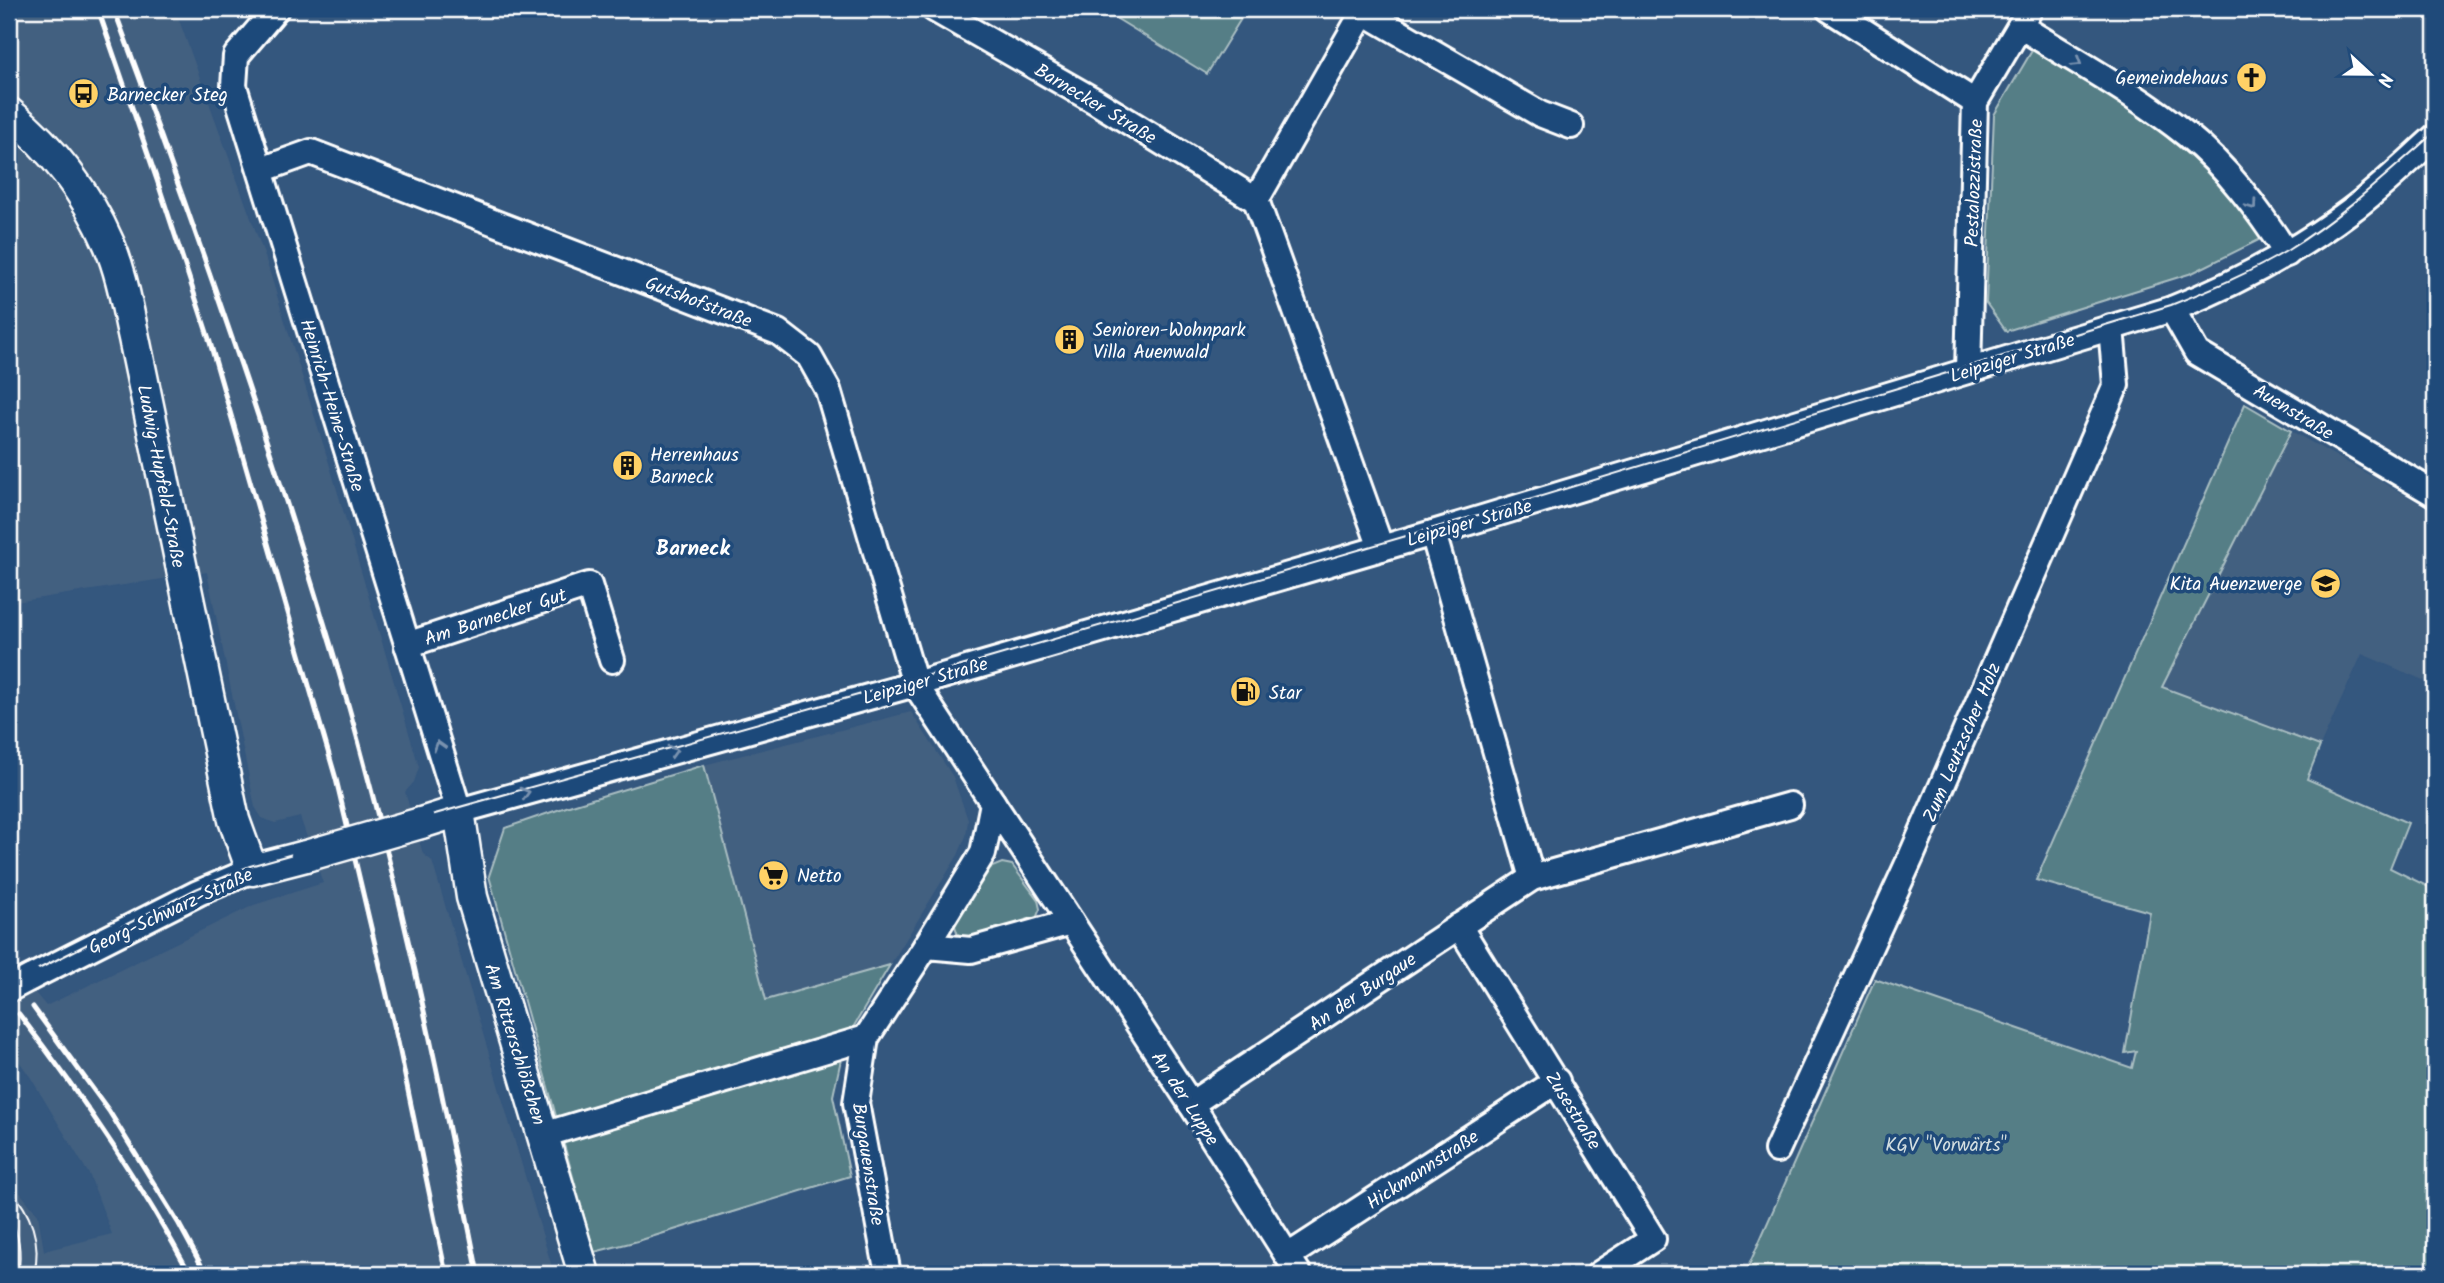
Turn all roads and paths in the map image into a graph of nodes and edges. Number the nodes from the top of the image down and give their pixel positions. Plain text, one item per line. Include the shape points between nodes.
1 (276, 9) edge
2 (934, 9) edge
3 (1829, 9) edge
4 (1365, 10) edge
5 (2025, 17) edge
6 (1975, 102) junction
7 (9, 113) edge
8 (1571, 126) dead end
9 (2435, 137) edge
10 (261, 170) junction
11 (1256, 200) junction
12 (2287, 254) junction
13 (2172, 309) junction
14 (2110, 327) junction
15 (1968, 371) junction
16 (2435, 494) edge
17 (1433, 533) junction
18 (1381, 548) junction
19 (407, 645) junction
20 (612, 660) dead end
21 (915, 684) junction
22 (993, 803) junction
23 (1790, 805) dead end
24 (459, 811) junction
25 (251, 870) junction
26 (1532, 878) junction
27 (1071, 922) junction
28 (1459, 926) junction
29 (926, 946) junction
30 (19, 984) edge
31 (866, 1038) junction
32 (1557, 1081) junction
33 (1191, 1104) junction
34 (543, 1135) junction
35 (1777, 1150) dead end
36 (1293, 1265) edge
37 (584, 1274) edge
38 (888, 1274) edge
39 (1599, 1274) edge

1 - 10 street, Heinrich-Heine-Straße via 236,56 234,86
2 - 11 street, Barnecker Straße
3 - 6 street
4 - 8 street via 1540,114
4 - 11 street
5 - 6 street, Pestalozzistraße
5 -> 12 street via 2189,136 2247,197
6 - 15 street, Pestalozzistraße
7 - 25 main road, Ludwig-Hupfeld-Straße via 60,162 110,245 125,296 234,820
9 - 12 street, Leipziger Straße via 2351,210
10 - 19 street, Heinrich-Heine-Straße
10 - 21 street, Gutshofstraße via 311,152 778,331 809,356 828,390
11 - 18 street
12 - 13 street, Leipziger Straße via 2223,289
13 - 14 street, Leipziger Straße
13 - 16 street, Auenstraße via 2197,353
14 - 15 street, Leipziger Straße
14 - 35 street, Zum Leutzscher Holz via 2116,385 1911,857
15 - 17 street, Leipziger Straße
17 - 18 street, Leipziger Straße
17 - 26 street
18 - 21 street, Leipziger Straße
19 - 20 street, Am Barnecker Gut via 589,585
24 -> 19 street, Heinrich-Heine-Straße
21 - 22 street
24 -> 21 street, Leipziger Straße
22 - 27 street
22 - 29 street, Burgauenstraße via 983,853
23 - 26 street, An der Burgaue
24 - 25 main road, Georg-Schwarz-Straße, bridge
24 - 34 main road, Am Ritterschlößchen via 472,897
25 - 30 street, Georg-Schwarz-Straße
26 - 28 street, An der Burgaue
27 - 29 street via 971,950
27 - 33 street, An der Luppe
28 - 32 street, Zusestraße
28 - 33 street, An der Burgaue
29 - 31 street, Burgauenstraße
31 - 34 street
31 - 38 street, Burgauenstraße via 856,1103
32 - 36 street, Hickmannstraße
32 - 39 street, Zusestraße via 1653,1239
33 - 36 street, An der Luppe
34 - 37 main road, Am Ritterschlößchen

